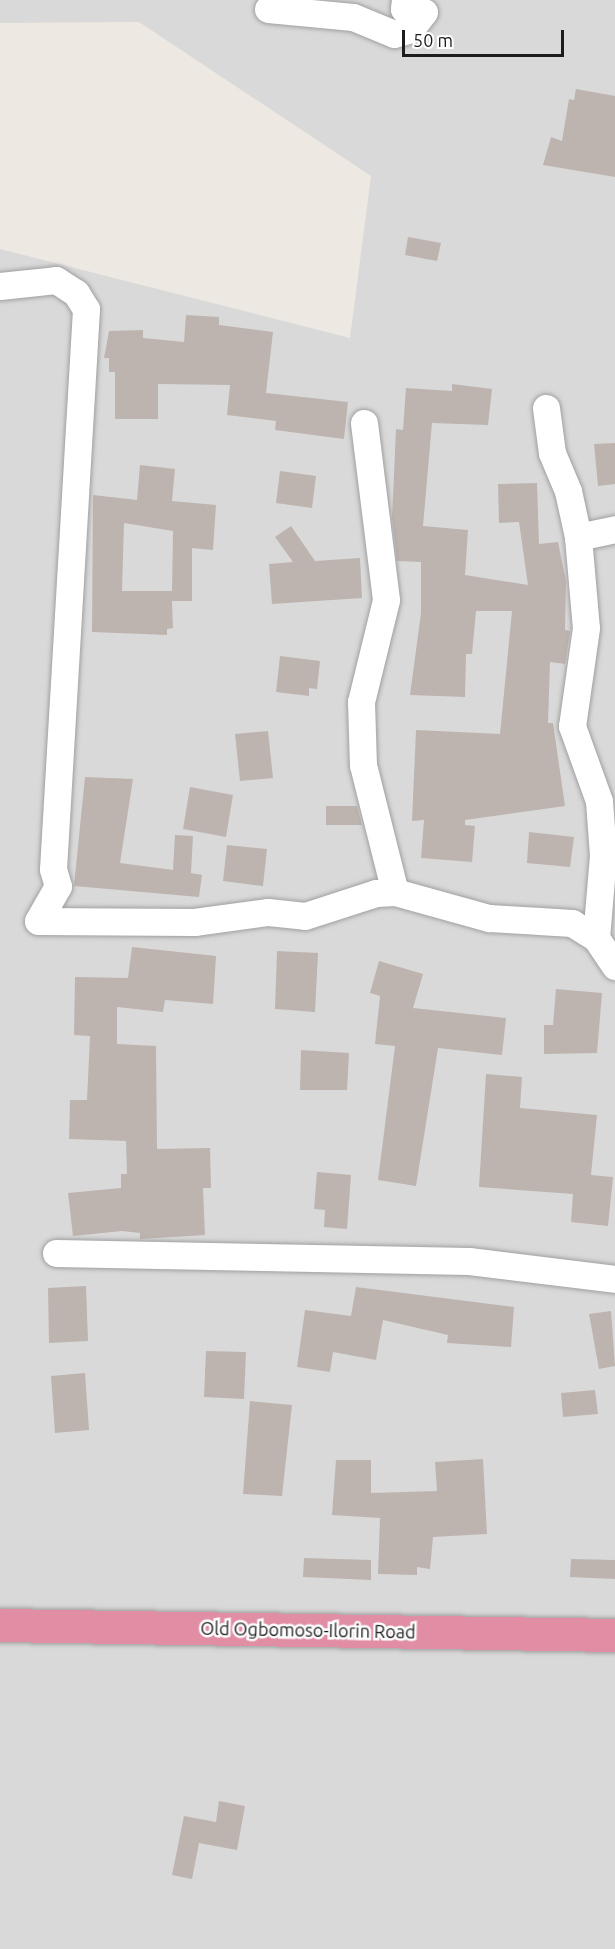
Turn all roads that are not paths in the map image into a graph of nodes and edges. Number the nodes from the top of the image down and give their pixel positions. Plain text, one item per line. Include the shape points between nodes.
1 (405, 0) edge
2 (268, 9) dead end
3 (0, 286) edge
4 (546, 408) dead end
5 (364, 423) dead end
6 (615, 529) edge
7 (578, 537) junction
8 (395, 892) junction
9 (596, 938) junction
10 (614, 963) edge
11 (56, 1253) dead end
12 (615, 1279) edge
13 (0, 1625) edge
14 (615, 1635) edge

1 - 2 street via 404,9 424,12 411,29 394,33 353,17
3 - 8 street via 56,280 76,292 86,309 53,869 58,886 38,921 194,922 268,912 305,916 376,892
4 - 7 street via 552,453 568,491
5 - 8 street via 386,600 361,702 363,765
6 - 7 street
7 - 9 street via 586,628 572,726 599,801 603,855
8 - 9 street via 489,918 572,923
9 - 10 street
11 - 12 street via 469,1261
13 - 14 highway, Old Ogbomoso-Ilorin Road

